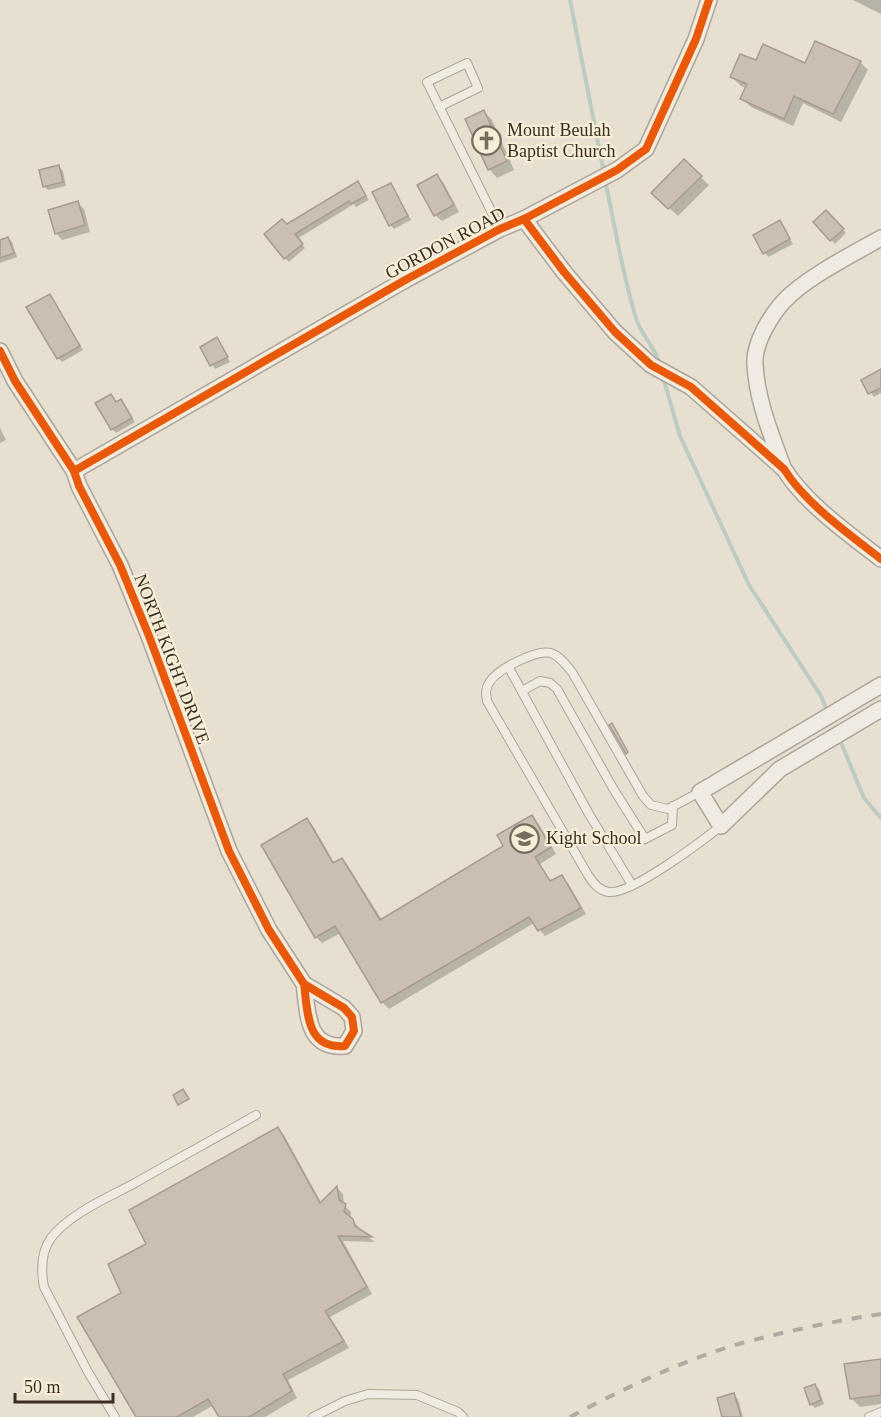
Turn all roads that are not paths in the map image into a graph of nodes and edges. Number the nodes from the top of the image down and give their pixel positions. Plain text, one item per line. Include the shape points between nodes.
1 (709, 0) edge
2 (439, 107) junction
3 (525, 219) junction
4 (500, 229) junction
5 (881, 238) edge
6 (0, 351) edge
7 (784, 469) junction
8 (74, 471) junction
9 (881, 559) edge
10 (509, 668) junction
11 (881, 685) edge
12 (522, 692) junction
13 (881, 709) edge
14 (700, 792) junction
15 (673, 806) junction
16 (722, 825) junction
17 (632, 885) junction
18 (304, 984) dead end
19 (256, 1116) dead end
20 (881, 1412) edge
21 (115, 1417) edge
22 (313, 1417) edge
23 (463, 1417) edge
24 (868, 1417) edge

1 - 3 street via 696,39 646,149 617,170
2 - 2 lane via 427,82 467,63 478,88
2 - 4 lane
3 - 4 street, GORDON ROAD
3 - 7 street, GORDON ROAD via 615,332 651,365 691,387
4 - 8 street, GORDON ROAD
5 - 7 street via 785,299 760,338 754,363 758,390
6 - 8 street, NORTH KIGHT DRIVE
7 - 9 street, GORDON ROAD via 794,485
8 - 18 street, NORTH KIGHT DRIVE via 124,576 229,851 269,930
10 - 12 lane
10 - 15 lane via 539,653 551,653 562,660 643,796 651,805 668,809
10 - 17 lane via 487,685 487,701 595,885 611,892
11 - 14 street
12 - 15 lane via 540,681 557,689 645,839 672,825
12 - 17 lane
13 - 16 street via 780,769
14 - 15 lane
14 - 16 street
16 - 17 lane
19 - 21 lane via 64,1224 45,1249 41,1271 44,1287
20 - 24 lane
22 - 23 lane via 368,1394 417,1395

